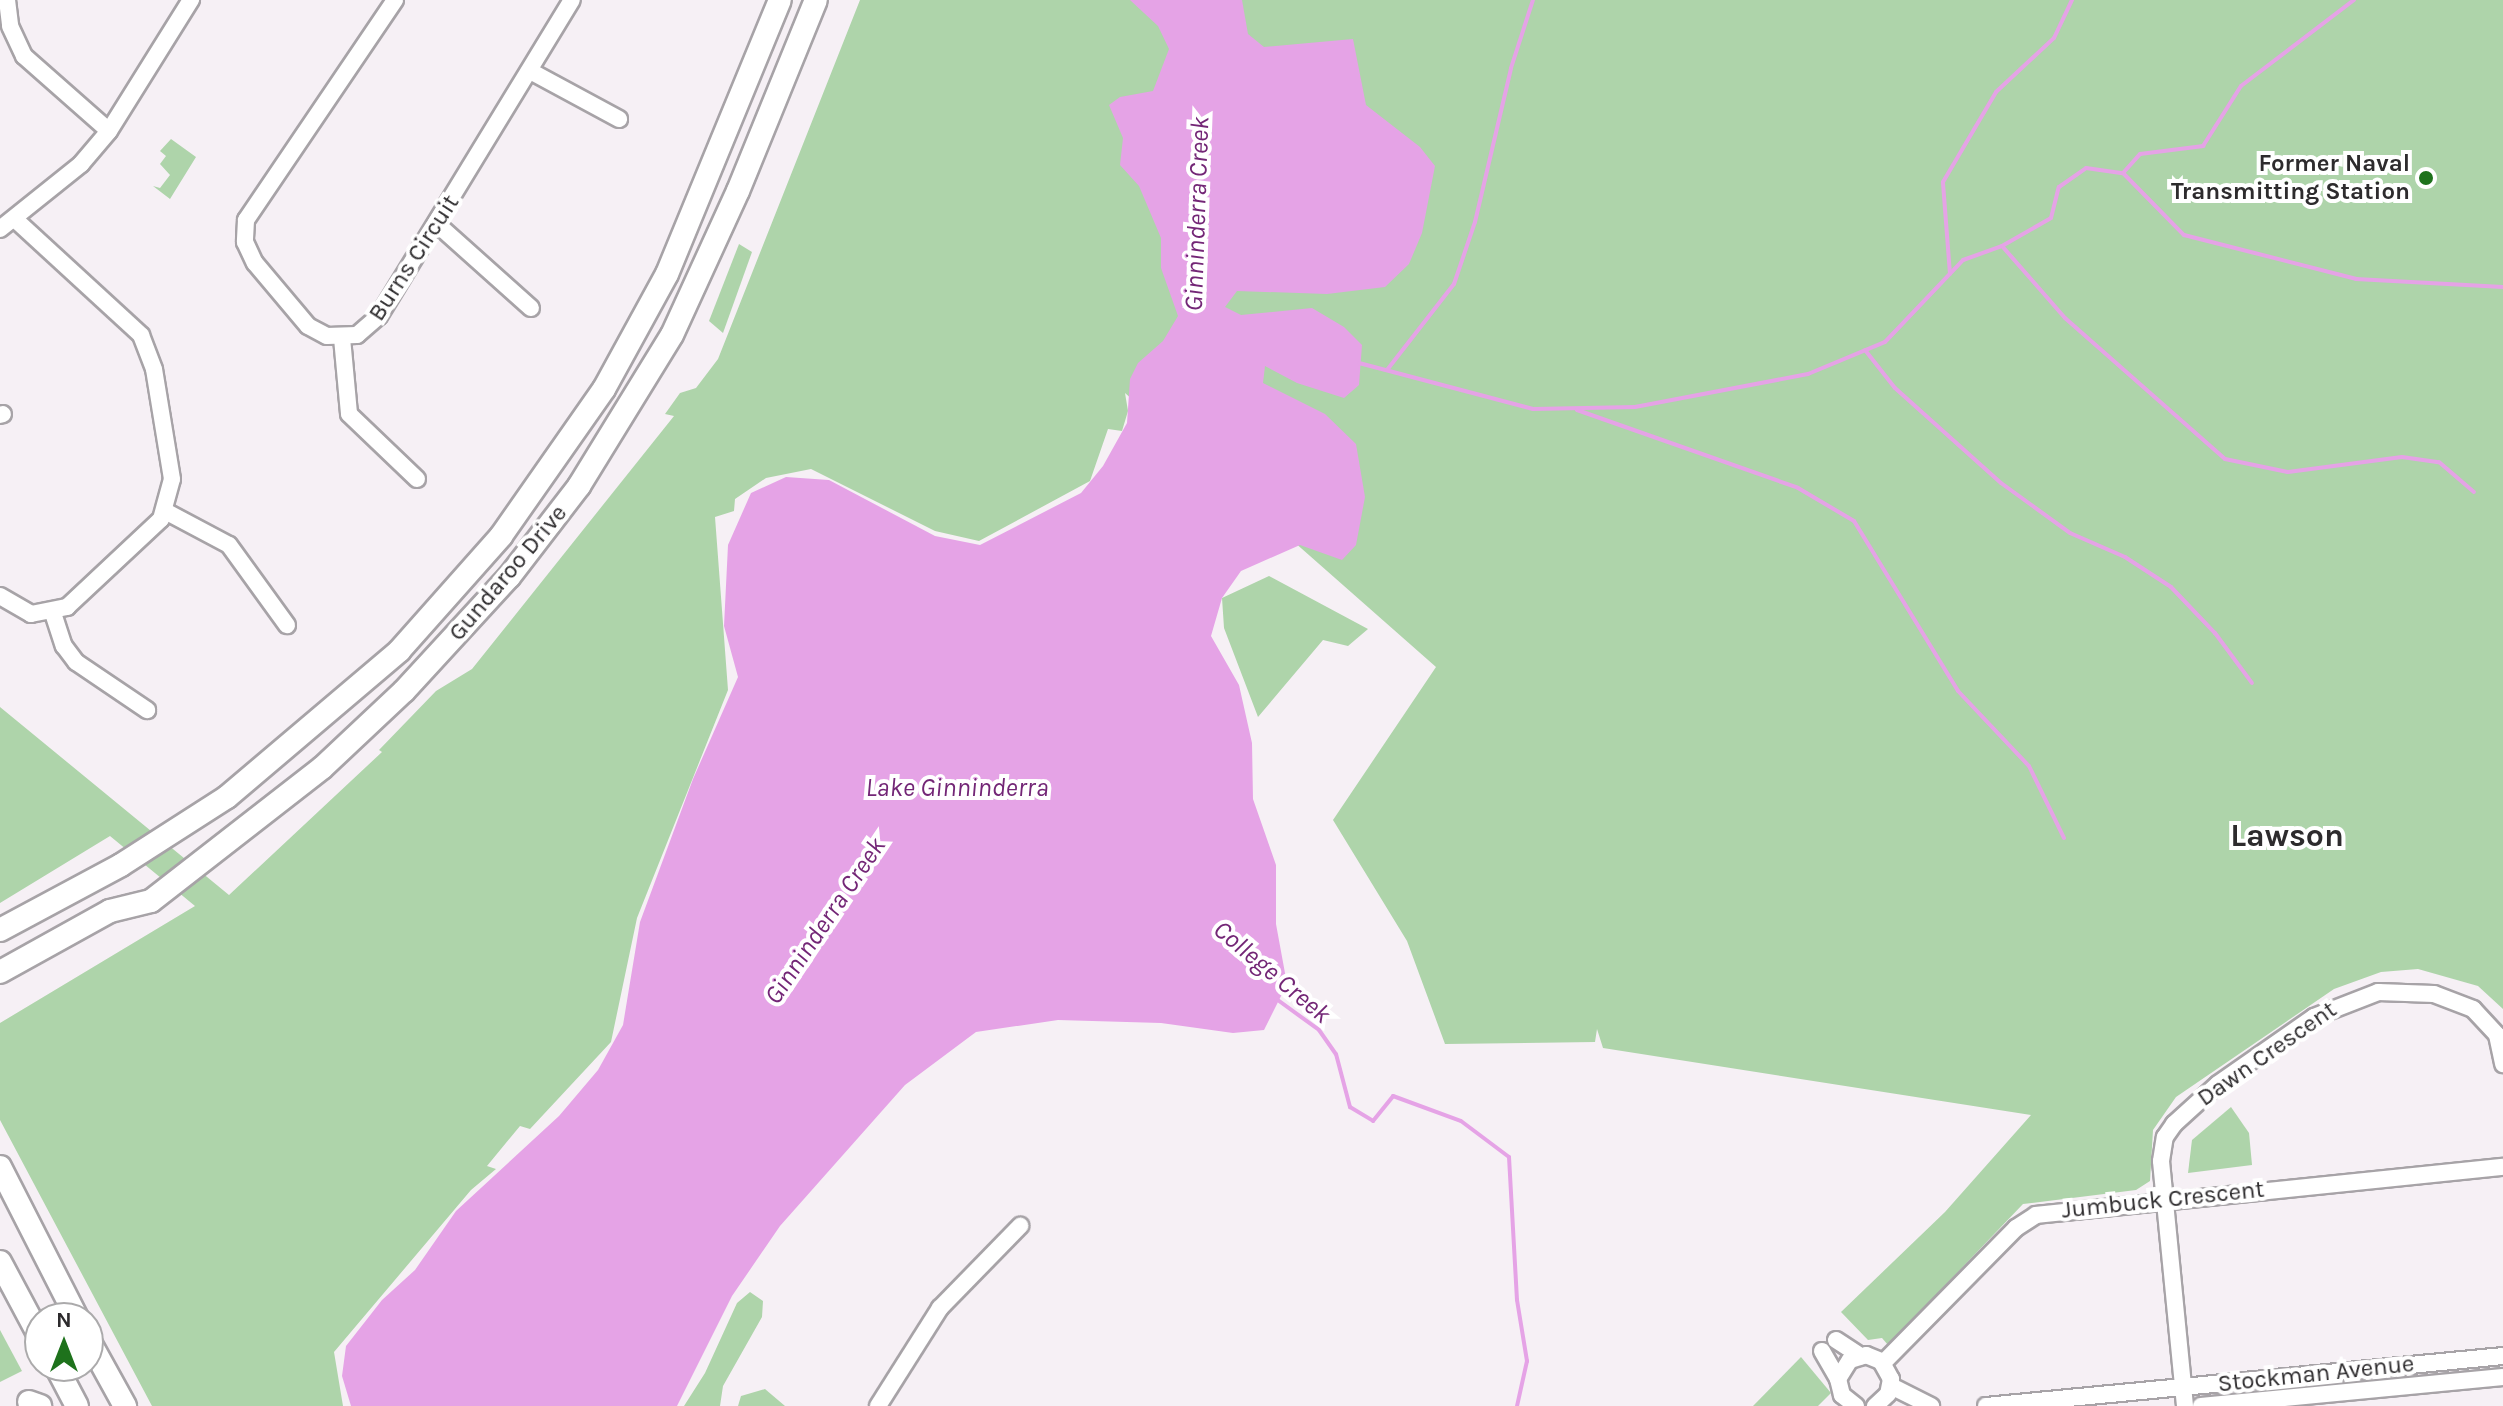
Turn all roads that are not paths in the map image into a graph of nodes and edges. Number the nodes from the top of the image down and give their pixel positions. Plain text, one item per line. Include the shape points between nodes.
1 (7, 0) edge
2 (191, 0) edge
3 (395, 0) edge
4 (572, 0) edge
5 (780, 0) edge
6 (816, 0) edge
7 (5, 28) edge
8 (532, 72) junction
9 (619, 119) dead end
10 (109, 131) junction
11 (16, 220) junction
12 (437, 224) junction
13 (0, 229) edge
14 (531, 308) dead end
15 (342, 338) junction
16 (417, 479) dead end
17 (165, 511) junction
18 (0, 596) edge
19 (53, 613) junction
20 (287, 625) dead end
21 (147, 710) dead end
22 (151, 901) junction
23 (0, 930) edge
24 (0, 972) edge
25 (0, 989) edge
26 (2503, 1064) edge
27 (0, 1167) edge
28 (2503, 1167) edge
29 (2165, 1200) junction
30 (1020, 1226) dead end
31 (1, 1263) edge
32 (69, 1302) edge
33 (24, 1307) edge
34 (1861, 1356) junction
35 (2503, 1356) edge
36 (1883, 1363) junction
37 (104, 1368) edge
38 (2503, 1377) edge
39 (1838, 1379) junction
40 (64, 1382) edge
41 (1891, 1386) junction
42 (2183, 1387) junction
43 (1848, 1404) edge
44 (77, 1406) edge
45 (125, 1406) edge
46 (878, 1406) edge
47 (1877, 1406) edge
48 (1890, 1406) edge
49 (1931, 1406) edge
50 (1986, 1406) edge
51 (2185, 1406) edge
52 (2201, 1406) edge

1 - 7 street
2 - 10 street
3 - 15 street, Burns Circuit via 253,206 245,227 251,256 308,326
4 - 8 street, Burns Circuit
5 - 23 main road, Gundaroo Drive via 667,274 604,389 501,536 399,651 239,788 121,865
6 - 22 main road, Gundaroo Drive via 694,292 579,486 509,577 404,691 322,768
7 - 10 street via 30,64
8 - 9 street
8 - 12 street, Burns Circuit
10 - 11 street via 66,179
11 - 13 street
11 - 17 street via 130,321 148,348 172,479
12 - 14 street
12 - 15 street, Burns Circuit via 375,322
15 - 16 street via 349,414
17 - 19 street via 84,593
17 - 20 street via 229,545
18 - 19 street via 23,612
19 - 21 street via 64,646 76,662
22 - 24 main road, Gundaroo Drive via 110,911
22 - 25 main road
26 - 29 street, Dawn Crescent via 2497,1035 2487,1020 2447,998 2392,990 2339,1003 2218,1084 2174,1124 2161,1153
27 - 32 main road
28 - 29 street, Jumbuck Crescent
29 - 36 street, Jumbuck Crescent via 2028,1218
29 - 42 street, Dawn Crescent
30 - 46 street via 940,1308
31 - 33 main road
34 - 36 street
34 - 39 street via 1844,1365
34 - 39 street via 1829,1346
35 - 42 street, Stockman Avenue
36 - 41 street
37 - 45 main road
38 - 52 street, Stockman Avenue
39 - 43 street
40 - 44 main road
41 - 47 street
41 - 49 street
42 - 50 street, Stockman Avenue
42 - 51 street, Dawn Crescent
47 - 48 street

